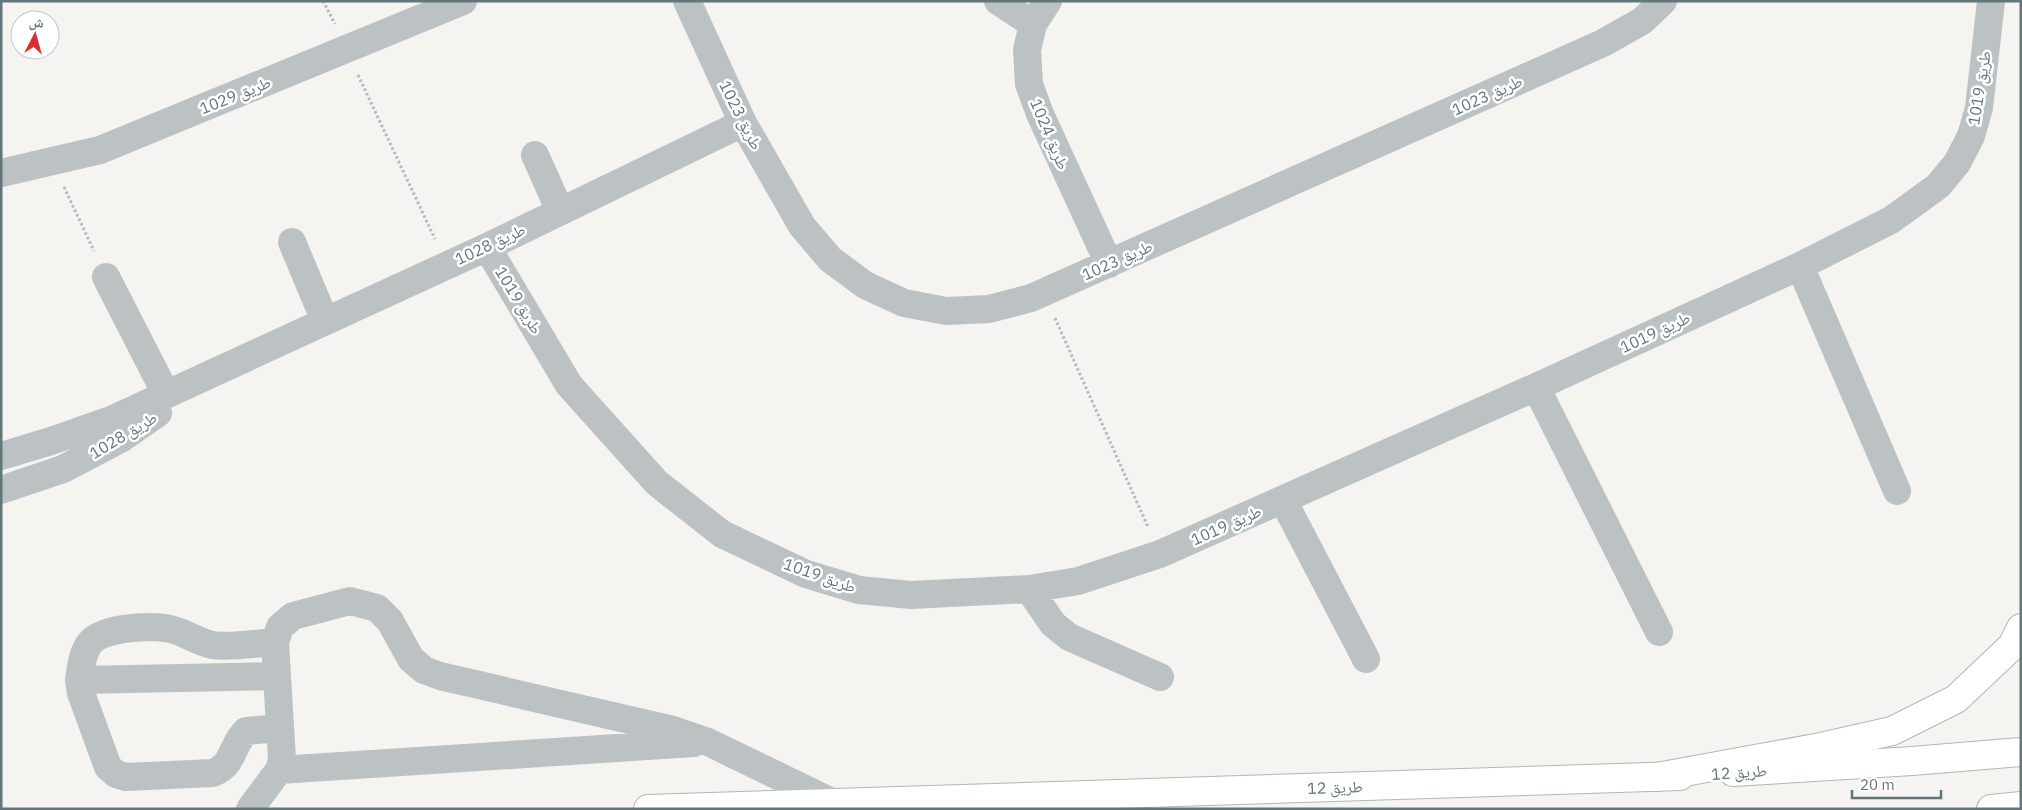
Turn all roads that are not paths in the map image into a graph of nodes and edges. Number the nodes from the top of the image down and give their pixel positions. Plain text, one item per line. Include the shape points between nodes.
1 (463, 1) edge
2 (688, 1) edge
3 (998, 1) edge
4 (1048, 1) edge
5 (1663, 1) edge
6 (1991, 1) edge
7 (1033, 24) junction
8 (743, 122) junction
9 (536, 155) dead end
10 (1, 173) edge
11 (560, 211) junction
12 (292, 242) dead end
13 (487, 247) junction
14 (1109, 264) junction
15 (1800, 266) junction
16 (106, 277) road end
17 (325, 321) junction
18 (236, 362) junction
19 (1536, 387) junction
20 (166, 394) junction
21 (51, 441) junction
22 (1, 442) edge
23 (1, 456) edge
24 (1, 490) edge
25 (1896, 491) dead end
26 (1283, 500) junction
27 (1029, 589) junction
28 (2021, 628) edge
29 (1659, 632) dead end
30 (275, 642) junction
31 (1366, 659) dead end
32 (276, 676) junction
33 (1160, 677) dead end
34 (79, 680) junction
35 (280, 728) junction
36 (708, 742) junction
37 (2021, 752) edge
38 (280, 770) junction
39 (1657, 777) junction
40 (834, 803) junction
41 (2021, 806) edge
42 (250, 809) edge
43 (648, 809) edge
44 (1991, 809) edge

1 - 10 street, طريق 1029 via 100,150
2 - 8 street, طريق 1023
3 - 7 street
4 - 7 street, طريق 1024
5 - 14 street, طريق 1023 via 1642,21 1603,43
6 - 15 street, طريق 1019 via 1979,108 1971,136 1957,163 1938,186 1891,220
7 - 14 street, طريق 1024 via 1027,50 1029,84
8 - 11 street, طريق 1028
8 - 14 street, طريق 1023 via 802,226 830,260 865,285 904,303 946,311 989,309 1030,298
9 - 11 street
11 - 13 street, طريق 1028
12 - 17 street
13 - 17 street, طريق 1028
13 - 27 street, طريق 1019 via 569,384 657,483 722,534 806,574 859,590 911,595
15 - 19 street, طريق 1019
15 - 25 street
16 - 20 street
17 - 18 street, طريق 1028
18 - 20 street, طريق 1028
18 - 24 street, طريق 1028 via 113,442 63,470
19 - 26 street, طريق 1019
19 - 29 street
20 - 21 street, طريق 1028 via 111,420
21 - 22 street
21 - 23 street, طريق 1028
26 - 27 street, طريق 1019 via 1160,554 1078,581
26 - 31 street
27 - 33 street via 1053,624 1069,637
28 - 39 main road via 2012,646 1956,699 1892,731
30 - 32 street
30 - 34 street via 215,645 159,627 109,632 90,642
30 - 36 street via 280,627 293,616 350,601 377,608 390,621 411,659 424,670 674,730
32 - 34 street
32 - 35 street
34 - 35 street via 108,767 126,777 213,774 229,763 238,738 246,731
35 - 38 street
36 - 38 street
36 - 40 street
37 - 39 main road, طريق 12
38 - 42 street
39 - 40 main road, طريق 12
40 - 43 main road, طريق 12
41 - 44 main road

